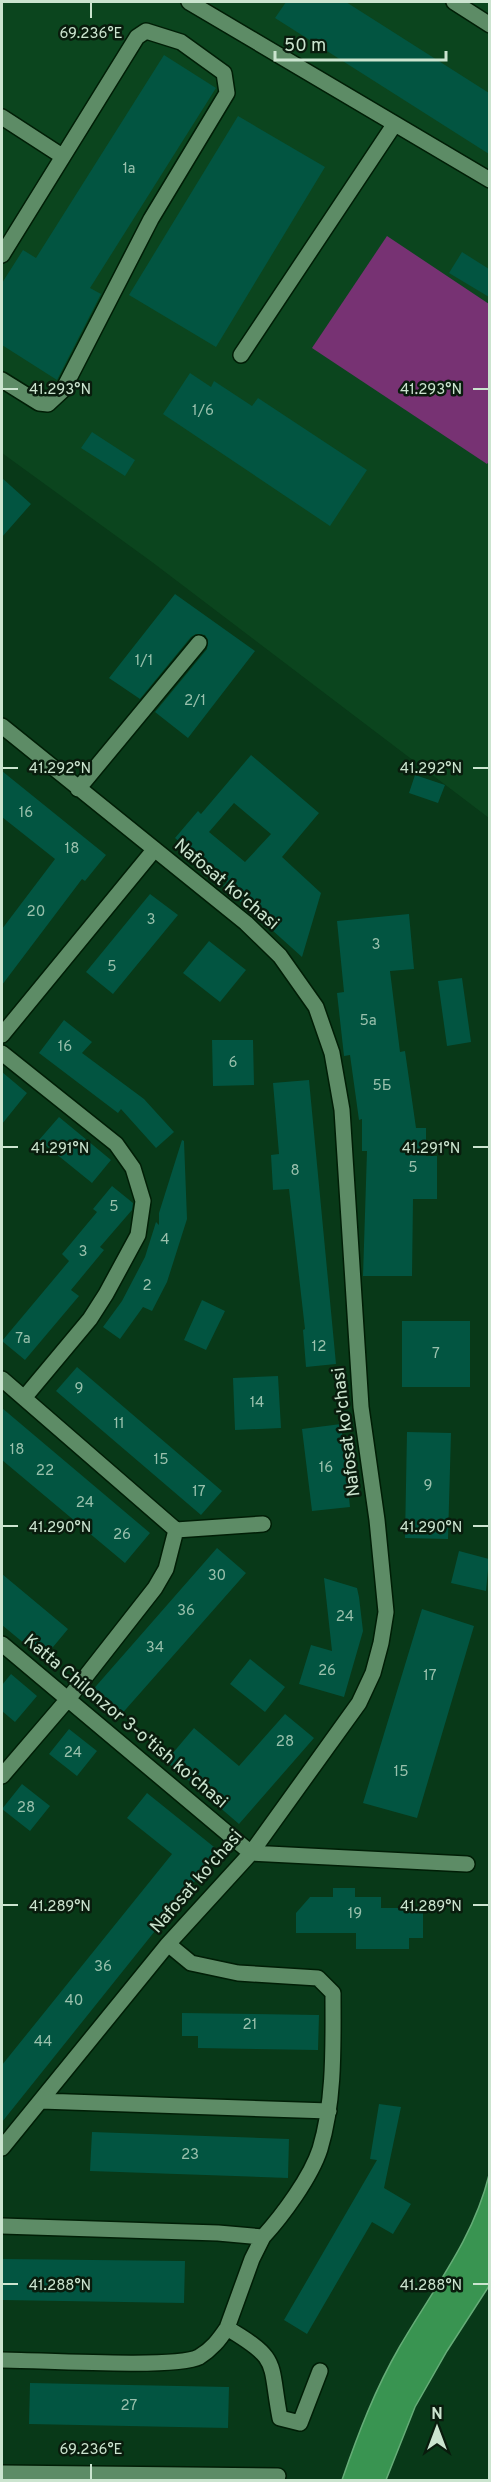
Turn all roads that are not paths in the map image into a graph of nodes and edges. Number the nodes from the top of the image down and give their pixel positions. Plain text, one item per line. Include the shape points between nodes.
1 (189, 2) edge
2 (454, 2) edge
3 (489, 25) edge
4 (2, 117) edge
5 (394, 125) junction
6 (62, 156) junction
7 (489, 180) edge
8 (2, 255) edge
9 (241, 355) dead end
10 (2, 380) edge
11 (199, 643) dead end
12 (2, 726) edge
13 (78, 789) junction
14 (154, 850) junction
15 (2, 1035) edge
16 (2, 1053) edge
17 (2, 1379) edge
18 (24, 1398) junction
19 (263, 1524) dead end
20 (176, 1530) junction
21 (2, 1644) edge
22 (68, 1699) junction
23 (2, 1776) edge
24 (251, 1853) junction
25 (467, 1864) dead end
26 (168, 1944) junction
27 (41, 2101) junction
28 (329, 2111) junction
29 (2, 2148) edge
30 (2, 2226) edge
31 (263, 2237) junction
32 (227, 2328) junction
33 (2, 2360) edge
34 (320, 2372) dead end
35 (2, 2473) edge
36 (278, 2476) dead end

1 - 5 street
2 - 3 street
4 - 6 street
5 - 7 street
5 - 9 street
6 - 8 street
6 - 10 street via 137,37 146,31 181,42 224,73 227,93 151,219 63,390 48,404 39,403
11 - 13 street
12 - 13 street, Nafosat ko'chasi
13 - 14 street, Nafosat ko'chasi
14 - 15 street
14 - 24 street, Nafosat ko'chasi via 246,923 280,956 316,1007 332,1053 342,1110 361,1407 386,1612 373,1673 359,1703
16 - 18 street via 116,1144 133,1168 143,1202 138,1235 106,1294
17 - 18 street
18 - 20 street
19 - 20 street
20 - 22 street via 166,1569 155,1588
21 - 22 street, Katta Chilonzor 3-o'tish ko'chasi
22 - 23 street
22 - 24 street, Katta Chilonzor 3-o'tish ko'chasi
24 - 25 street
24 - 26 street, Nafosat ko'chasi
26 - 27 street, Nafosat ko'chasi
26 - 28 street via 191,1963 238,1973 318,1978 333,1993
27 - 28 street
27 - 29 street, Nafosat ko'chasi
28 - 31 street via 319,2151 284,2214
30 - 31 street
31 - 32 street
32 - 33 street via 217,2344 197,2358 168,2362
32 - 34 street via 266,2353 274,2372 280,2418 300,2423
35 - 36 street

